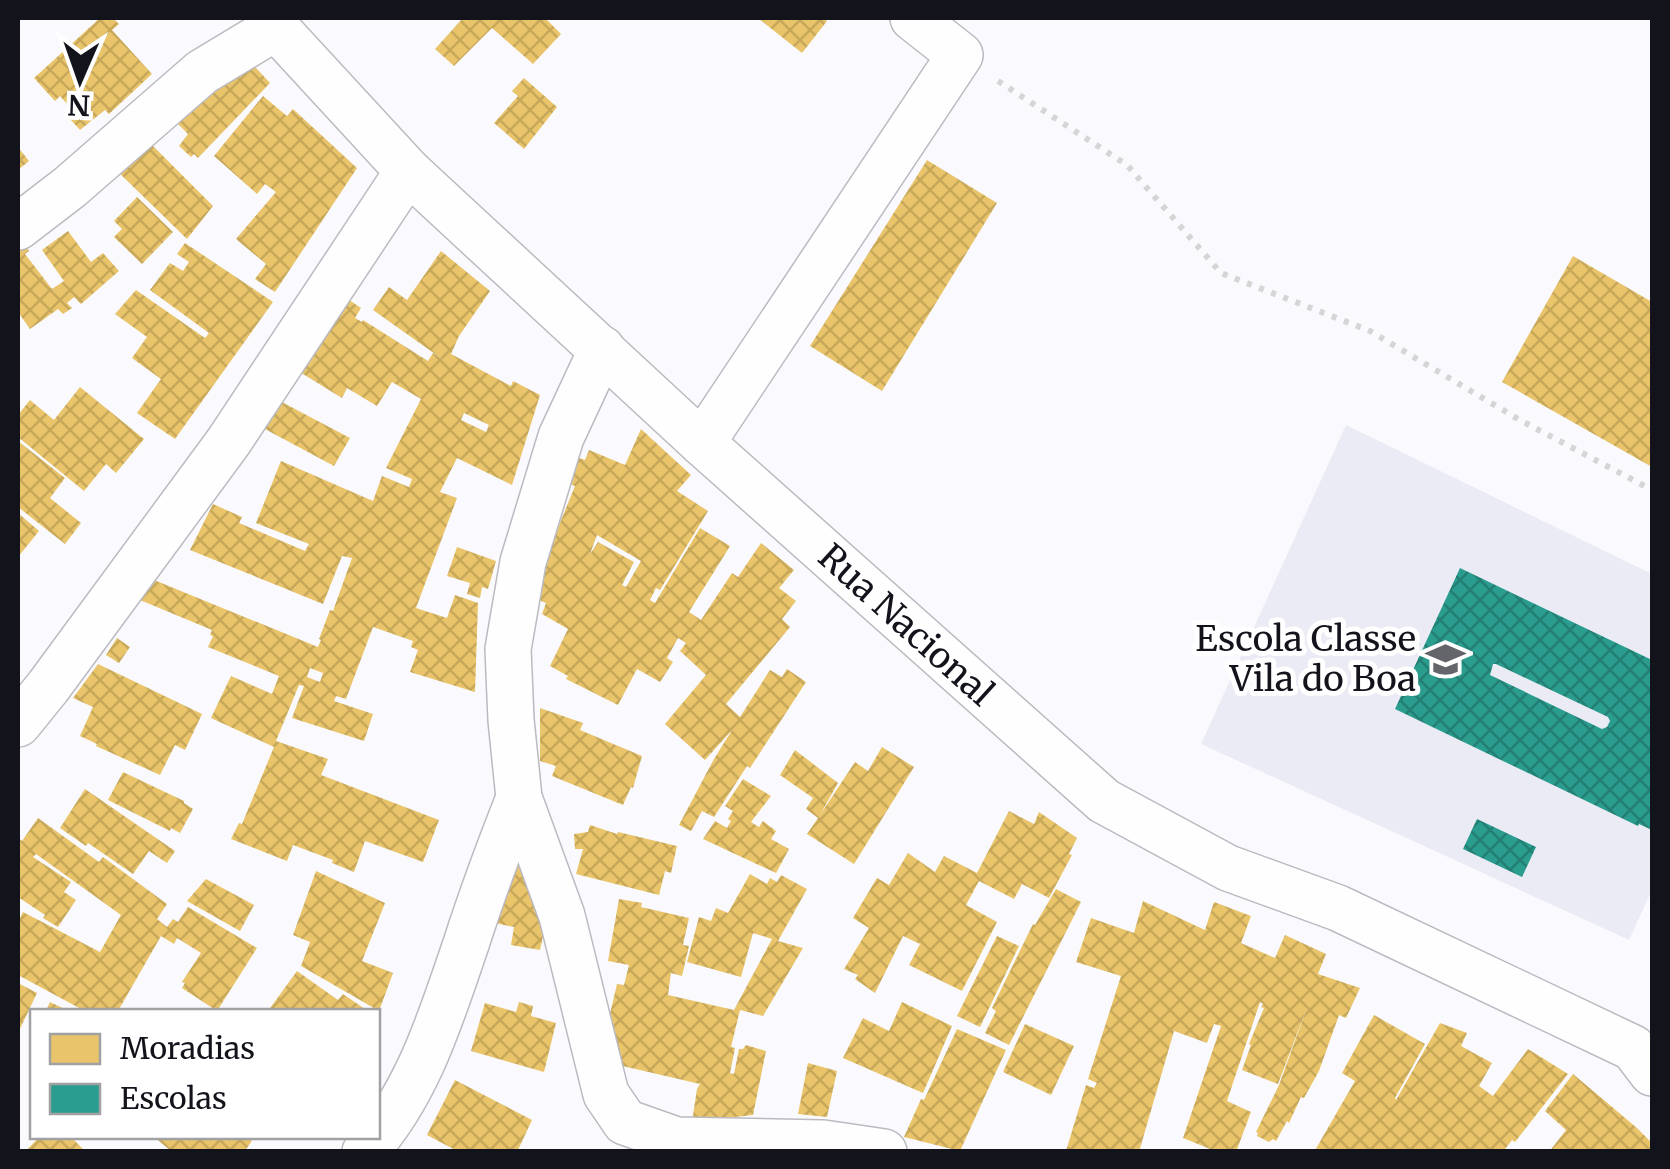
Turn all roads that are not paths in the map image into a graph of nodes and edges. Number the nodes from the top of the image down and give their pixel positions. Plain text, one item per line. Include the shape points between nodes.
1 (913, 18) edge
2 (271, 23) edge
3 (408, 171) junction
4 (18, 228) edge
5 (602, 349) junction
6 (702, 443) junction
7 (18, 724) edge
8 (519, 798) junction
9 (1646, 1049) edge
10 (380, 1135) edge
11 (625, 1137) edge
12 (884, 1152) edge

1 - 6 street via 960,55
2 - 3 street, Rua Nacional
2 - 4 street via 202,72
3 - 5 street, Rua Nacional
3 - 7 street via 229,441
5 - 6 street, Rua Nacional
5 - 8 street via 561,437 520,580 508,649
6 - 9 street, Rua Nacional via 1104,801 1228,868 1338,908
8 - 10 street via 428,1051
8 - 11 street via 562,916 606,1094
11 - 12 street via 824,1143

